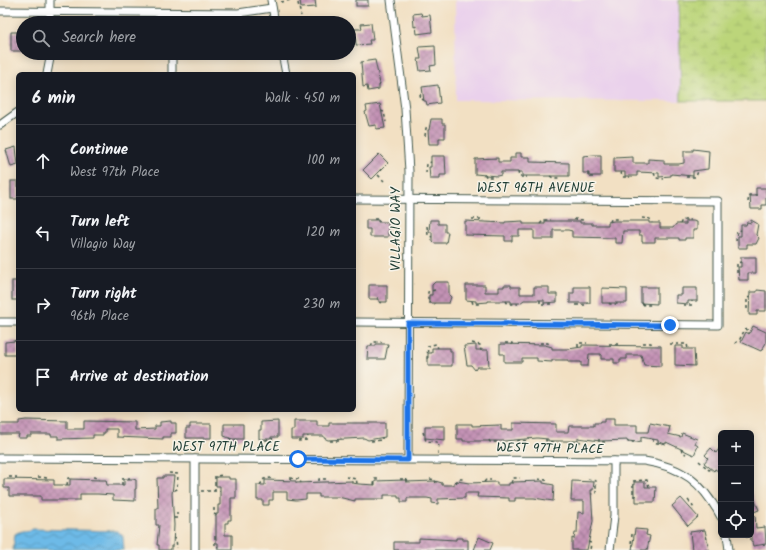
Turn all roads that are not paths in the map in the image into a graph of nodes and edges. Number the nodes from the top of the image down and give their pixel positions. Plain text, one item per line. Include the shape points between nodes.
1 (50, 0) edge
2 (390, 0) edge
3 (271, 4) edge
4 (0, 11) edge
5 (50, 11) junction
6 (172, 13) joint
7 (50, 16) edge
8 (274, 16) edge
9 (50, 60) edge
10 (172, 60) edge
11 (283, 60) edge
12 (47, 72) edge
13 (172, 72) edge
14 (286, 72) edge
15 (16, 113) edge
16 (0, 125) edge
17 (356, 199) edge
18 (408, 199) junction
19 (0, 322) edge
20 (16, 322) edge
21 (356, 322) edge
22 (408, 323) junction
23 (0, 458) edge
24 (195, 459) junction
25 (408, 460) junction
26 (614, 461) junction
27 (718, 511) edge
28 (727, 538) edge
29 (195, 550) edge
30 (610, 550) edge
31 (729, 550) edge

1 - 5 street
2 - 18 street, VILLAGIO WAY via 405,109
3 - 6 street via 238,13
3 - 8 street
4 - 5 street
5 - 6 street
5 - 7 street
9 - 12 street
10 - 13 street
11 - 14 street
15 - 16 street
17 - 18 street, WEST 96TH AVENUE
18 - 22 street, VILLAGIO WAY
18 - 22 street, WEST 96TH AVENUE via 718,201 718,325
19 - 20 street
21 - 22 street
22 - 25 street, VILLAGIO WAY
23 - 24 street, WEST 97TH PLACE
24 - 25 street, WEST 97TH PLACE
24 - 29 street
25 - 26 street, WEST 97TH PLACE
26 - 27 street, WEST 97TH PLACE via 644,461 675,469 701,486
26 - 30 street via 614,516
28 - 31 street

